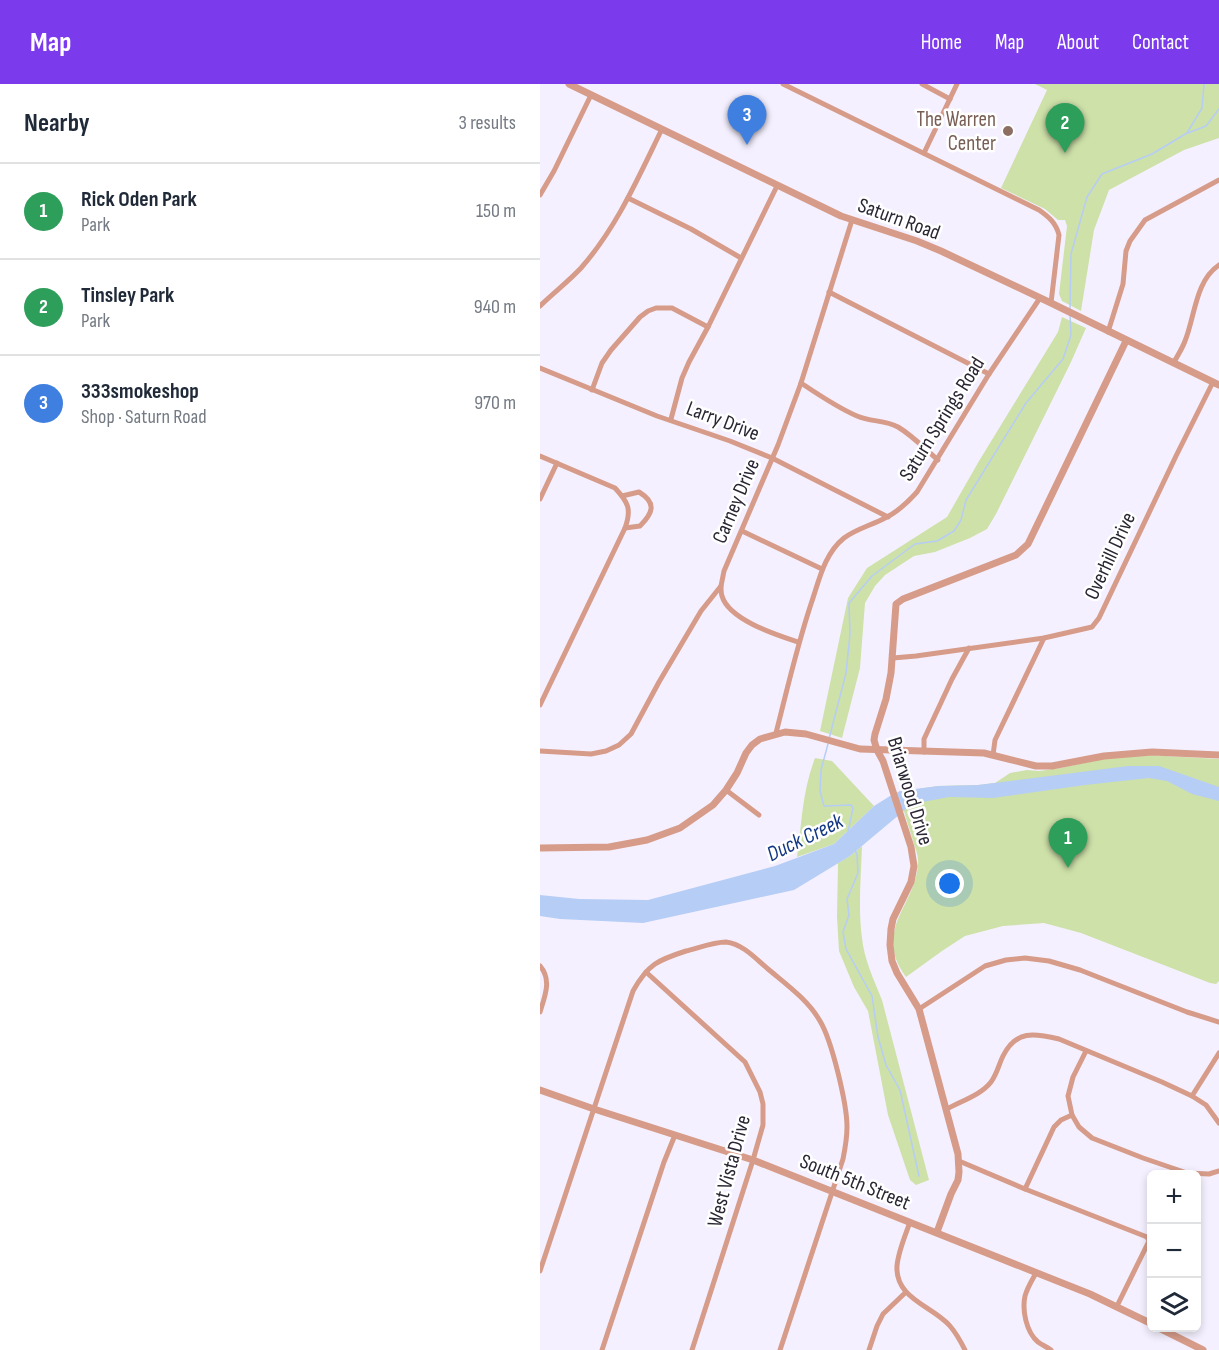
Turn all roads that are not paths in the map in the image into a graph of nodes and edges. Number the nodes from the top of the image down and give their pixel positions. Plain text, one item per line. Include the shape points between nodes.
1 (569, 84) edge
2 (783, 84) edge
3 (922, 84) edge
4 (957, 84) edge
5 (591, 95) junction
6 (950, 99) junction
7 (662, 129) junction
8 (924, 153) junction
9 (1219, 180) edge
10 (777, 186) junction
11 (540, 195) edge
12 (628, 198) junction
13 (852, 220) junction
14 (741, 258) junction
15 (1219, 266) edge
16 (829, 292) junction
17 (1040, 298) junction
18 (1051, 303) junction
19 (540, 306) edge
20 (708, 327) junction
21 (1108, 332) junction
22 (1126, 340) junction
23 (1174, 362) junction
24 (540, 369) edge
25 (989, 374) junction
26 (801, 383) junction
27 (1216, 383) edge
28 (592, 390) junction
29 (671, 419) junction
30 (540, 456) edge
31 (772, 458) junction
32 (938, 460) junction
33 (557, 463) junction
34 (622, 496) junction
35 (540, 499) edge
36 (888, 517) junction
37 (625, 528) junction
38 (742, 531) junction
39 (822, 569) junction
40 (721, 586) junction
41 (1044, 638) junction
42 (798, 642) junction
43 (969, 648) junction
44 (893, 658) junction
45 (540, 705) edge
46 (776, 733) junction
47 (877, 750) junction
48 (540, 752) edge
49 (924, 752) junction
50 (993, 754) junction
51 (1219, 755) edge
52 (726, 790) junction
53 (759, 815) dead end
54 (540, 848) edge
55 (540, 966) edge
56 (646, 972) junction
57 (919, 1009) junction
58 (540, 1012) edge
59 (1219, 1022) edge
60 (1086, 1051) junction
61 (1219, 1053) edge
62 (540, 1090) edge
63 (1192, 1096) junction
64 (594, 1109) junction
65 (947, 1109) junction
66 (1072, 1114) junction
67 (1219, 1123) edge
68 (675, 1135) junction
69 (753, 1160) junction
70 (959, 1161) junction
71 (1219, 1171) edge
72 (1025, 1189) junction
73 (832, 1191) junction
74 (910, 1222) junction
75 (937, 1232) junction
76 (540, 1270) edge
77 (1036, 1273) junction
78 (906, 1292) junction
79 (1117, 1306) junction
80 (1147, 1321) edge
81 (1167, 1332) edge
82 (602, 1350) edge
83 (692, 1350) edge
84 (780, 1350) edge
85 (868, 1350) edge
86 (965, 1350) edge
87 (1051, 1350) edge
88 (1203, 1350) edge

1 - 5 street, Saturn Road
2 - 8 street
3 - 6 street
4 - 6 street
5 - 7 street, Saturn Road
5 - 11 street
6 - 8 street
7 - 10 street, Saturn Road
7 - 12 street
8 - 18 street via 1052,220 1059,235
9 - 21 street via 1145,220 1138,228 1126,252 1123,284
10 - 13 street, Saturn Road
10 - 14 street
12 - 14 street
12 - 19 street via 610,231 580,269
13 - 16 street, Carney Drive
13 - 17 street, Saturn Road via 916,241
14 - 20 street
15 - 23 street via 1213,269 1200,292
16 - 25 street
16 - 26 street, Carney Drive
17 - 18 street, Saturn Road
17 - 25 street, Saturn Springs Road
18 - 21 street, Saturn Road
20 - 28 street via 672,308 648,312 611,350
20 - 29 street via 682,378
21 - 22 street, Saturn Road
22 - 23 street, Saturn Road
22 - 44 street, Briarwood Drive via 1028,544 1016,555 896,604
23 - 27 street, Saturn Road
24 - 28 street, Larry Drive
25 - 32 street, Saturn Springs Road
26 - 31 street, Carney Drive
26 - 32 street via 857,416 897,426
27 - 41 street, Overhill Drive via 1176,456 1099,618 1092,627
28 - 29 street, Larry Drive
29 - 31 street, Larry Drive
30 - 33 street
31 - 36 street, Larry Drive
31 - 38 street, Carney Drive
32 - 36 street, Saturn Springs Road via 917,492
33 - 34 street via 615,488
33 - 35 street
34 - 37 street via 628,506
34 - 37 street via 639,492 651,503 651,512 640,526
36 - 39 street, Saturn Springs Road via 843,539
37 - 45 street
38 - 39 street
38 - 40 street, Carney Drive
39 - 42 street, Saturn Springs Road
40 - 42 street via 722,597 750,624
40 - 48 street, Carney Drive via 701,611 631,734 619,745 591,754
41 - 43 street, Overhill Drive
41 - 50 street via 995,740
42 - 46 street, Saturn Springs Road
43 - 44 street, Overhill Drive
43 - 49 street via 924,739
44 - 47 street, Briarwood Drive via 875,734
46 - 47 street via 794,732 860,750
46 - 52 street via 752,745
47 - 49 street
47 - 57 street, Briarwood Drive via 914,866 911,882 893,919 892,961
49 - 50 street
50 - 51 street via 1036,766 1152,752
52 - 53 street
52 - 54 street via 713,805 680,828 647,840 609,847
55 - 58 street via 547,979
56 - 64 street via 633,991
56 - 69 street, West Vista Drive via 745,1062 756,1081 763,1104 763,1125
56 - 73 street via 662,959 728,942 745,949 807,1003 826,1034 845,1108 846,1140
57 - 59 street via 985,966 1025,958 1080,970
57 - 65 street, Briarwood Drive
60 - 63 street
60 - 65 street via 1059,1039 1026,1034 1007,1049 991,1081
60 - 66 street via 1068,1096
61 - 63 street
62 - 64 street, South 5th Street
63 - 67 street via 1206,1105
64 - 68 street, South 5th Street
64 - 76 street
65 - 70 street, Briarwood Drive
66 - 71 street via 1092,1138 1133,1154 1187,1173
66 - 72 street via 1054,1127
68 - 69 street, South 5th Street
68 - 82 street
69 - 73 street, South 5th Street
69 - 83 street, West Vista Drive
70 - 72 street
70 - 75 street, Briarwood Drive via 958,1180
72 - 79 street via 1147,1237 1149,1241
73 - 74 street, South 5th Street
73 - 84 street
74 - 75 street, South 5th Street
74 - 78 street via 897,1267
75 - 77 street, South 5th Street
77 - 79 street, South 5th Street
77 - 87 street via 1026,1293 1026,1318 1037,1341
78 - 85 street via 883,1314
78 - 86 street via 950,1326
79 - 80 street, South 5th Street
81 - 88 street

